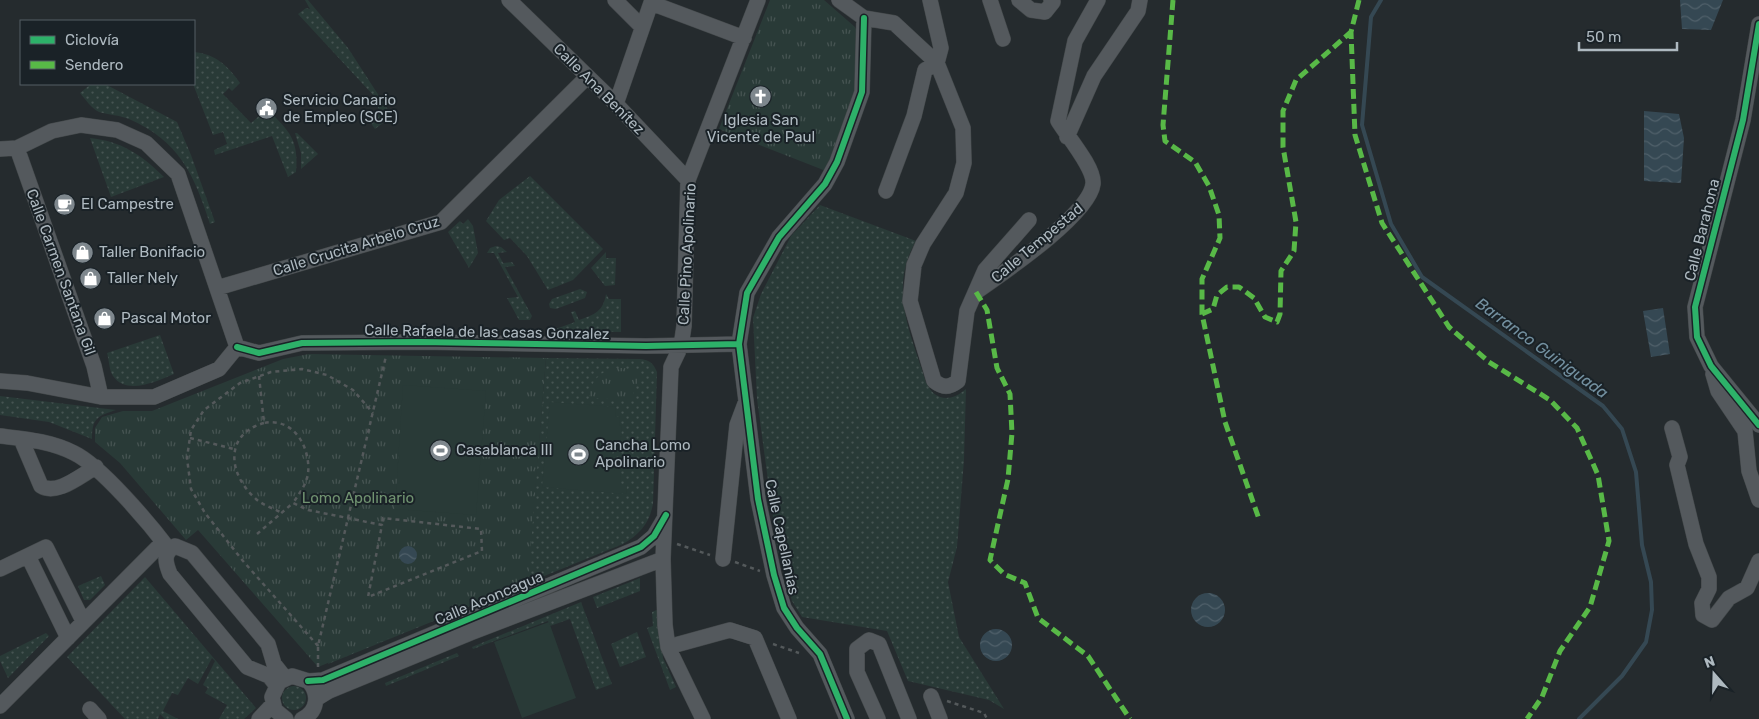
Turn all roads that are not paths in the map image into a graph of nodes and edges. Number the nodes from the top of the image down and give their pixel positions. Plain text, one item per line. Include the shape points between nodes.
1 (509, 0) edge
2 (615, 0) edge
3 (758, 0) edge
4 (839, 0) edge
5 (930, 0) edge
6 (990, 0) edge
7 (1019, 0) edge
8 (1051, 0) edge
9 (1098, 0) edge
10 (1140, 0) edge
11 (652, 1) edge
12 (864, 18) junction
13 (1759, 24) edge
14 (642, 27) junction
15 (744, 38) junction
16 (1003, 39) dead end
17 (937, 63) junction
18 (587, 77) junction
19 (616, 104) junction
20 (1067, 136) junction
21 (17, 148) junction
22 (0, 149) edge
23 (688, 180) junction
24 (886, 191) dead end
25 (1029, 220) dead end
26 (218, 288) junction
27 (976, 292) junction
28 (739, 344) junction
29 (682, 346) junction
30 (237, 347) junction
31 (1711, 366) junction
32 (0, 382) edge
33 (101, 397) junction
34 (746, 400) junction
35 (1759, 425) edge
36 (1672, 428) dead end
37 (0, 436) edge
38 (21, 439) junction
39 (96, 467) junction
40 (1759, 500) edge
41 (666, 515) junction
42 (166, 546) junction
43 (28, 556) junction
44 (663, 559) junction
45 (723, 559) dead end
46 (1759, 561) edge
47 (0, 569) edge
48 (83, 621) junction
49 (68, 638) junction
50 (668, 647) junction
51 (272, 654) junction
52 (253, 669) junction
53 (308, 681) junction
54 (281, 682) junction
55 (931, 696) dead end
56 (316, 700) junction
57 (272, 704) junction
58 (0, 706) edge
59 (259, 719) edge
60 (286, 719) edge
61 (302, 719) edge
62 (702, 719) edge
63 (789, 719) edge
64 (847, 719) edge
65 (878, 719) edge
66 (909, 719) edge
67 (940, 719) edge

1 - 18 street, Calle Ana Benítez
2 - 14 street
3 - 15 street, Calle Pino Apolinario
4 - 12 street, Calle Tempestad
5 - 17 street via 941,48
6 - 16 street
7 - 8 street via 1031,10 1044,12 1053,2
9 - 20 street, Calle Tempestad via 1075,41 1058,122
10 - 20 street via 1138,11 1094,76
11 - 14 street
11 - 15 street
12 - 17 street, Calle Tempestad via 894,23
12 - 28 street, Calle Capellanías via 862,92 837,162 825,184 780,237 747,293
13 - 31 street, Calle Barahona via 1743,120 1695,307 1696,337
14 - 19 street
15 - 23 street, Calle Pino Apolinario
17 - 24 street via 925,70 914,116
17 - 27 street, Calle Tempestad via 963,128 964,163 956,193 923,244 914,265 910,301 934,381 941,386 950,387 958,381 967,311
18 - 19 street, Calle Ana Benítez
18 - 26 street, Calle Crucita Arbelo Cruz via 441,222
19 - 23 street, Calle Ana Benítez
20 - 27 street, Calle Tempestad via 1091,174 1093,183 1087,200 1072,217
21 - 22 street
21 - 26 street via 52,131 81,125 117,130 146,143 178,174
21 - 33 street, Calle Carmen Santana Gil via 94,366
23 - 29 street, Calle Pino Apolinario
25 - 27 street, Calle Tempestad via 985,270
26 - 30 street
28 - 29 street, Calle Rafaela de las casas Gonzalez
28 - 34 street, Calle Capellanías
29 - 30 street, Calle Rafaela de las casas Gonzalez via 302,343 259,353
29 - 41 street, Calle Pino Apolinario via 671,367
30 - 33 street via 219,369 154,397
31 - 35 street, Calle Barahona
31 - 40 street via 1718,391 1745,430 1749,471
32 - 33 street via 27,383
34 - 45 street, Calle Capellanías via 737,425
34 - 64 street, Calle Capellanías via 758,499 784,608 820,654
36 - 46 street via 1680,457 1677,466 1696,544 1709,577 1709,589 1702,603 1703,615 1712,620 1729,598 1747,588
37 - 38 street
38 - 39 street via 47,442 75,453
38 - 39 street via 41,486 47,489 55,489
39 - 42 street
41 - 44 street, Calle Pino Apolinario
41 - 53 street, Calle Aconcagua via 654,536 641,547 323,680
42 - 48 street
42 - 51 street via 192,553 268,644
42 - 52 street via 170,574 247,667
43 - 47 street
43 - 48 street via 46,546
43 - 49 street
44 - 50 street, Calle Pino Apolinario via 658,593
44 - 56 street, Calle Aconcagua via 470,633
48 - 49 street
49 - 58 street
50 - 62 street, Calle Pino Apolinario
50 - 63 street via 730,630 755,638
51 - 52 street
51 - 54 street
52 - 54 street
53 - 54 street, Calle Aconcagua via 296,676
53 - 56 street via 314,688
54 - 57 street via 272,697
55 - 67 street
56 - 61 street via 313,710
57 - 59 street
57 - 60 street
65 - 66 street via 857,672 857,649 869,640 879,644

